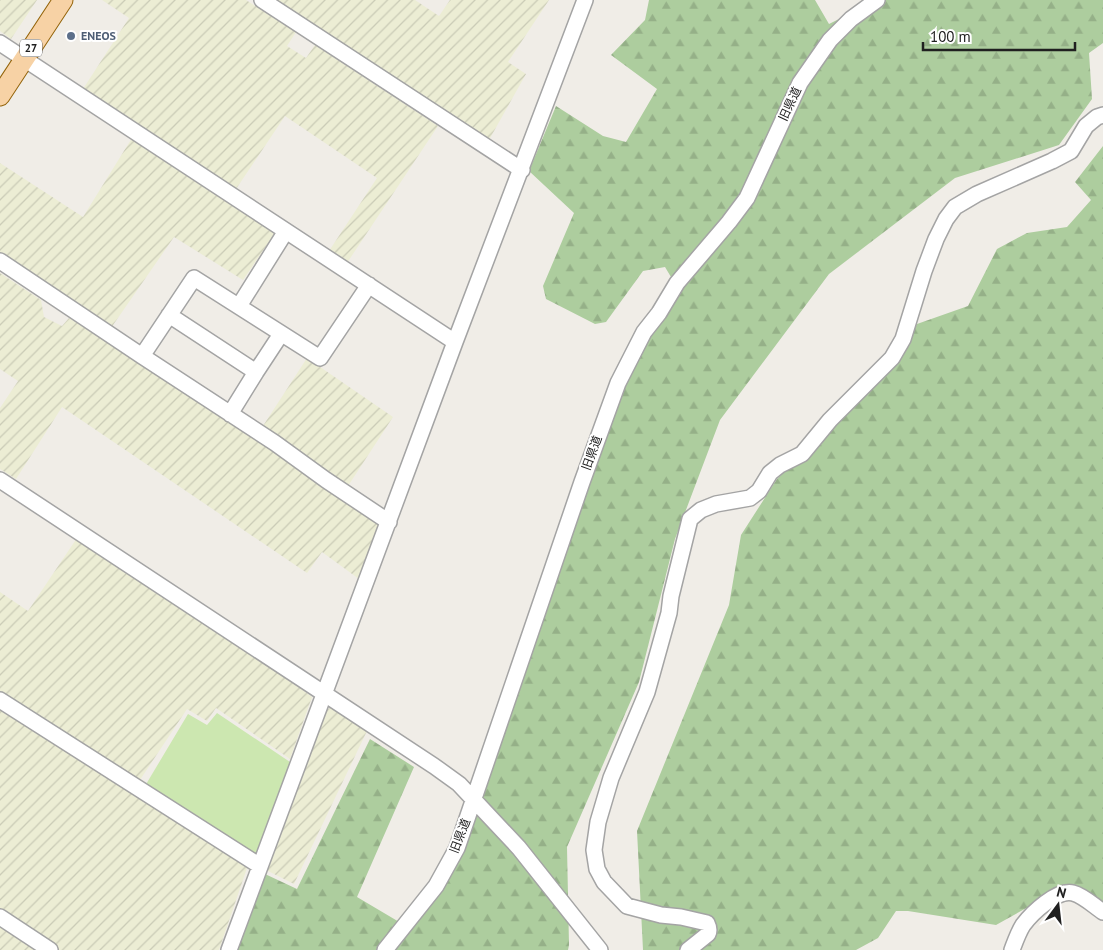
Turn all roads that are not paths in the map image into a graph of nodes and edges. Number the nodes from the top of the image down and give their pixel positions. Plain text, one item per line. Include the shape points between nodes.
1 (63, 0) edge
2 (262, 0) edge
3 (585, 0) edge
4 (877, 0) edge
5 (0, 43) edge
6 (24, 59) junction
7 (0, 96) edge
8 (1103, 115) edge
9 (522, 170) junction
10 (286, 231) junction
11 (0, 261) edge
12 (368, 286) junction
13 (239, 306) junction
14 (169, 315) junction
15 (281, 334) junction
16 (456, 342) junction
17 (142, 356) junction
18 (256, 372) junction
19 (230, 414) junction
20 (0, 480) edge
21 (389, 522) junction
22 (324, 694) junction
23 (0, 700) edge
24 (473, 798) junction
25 (260, 866) junction
26 (1103, 912) edge
27 (0, 917) edge
28 (50, 950) edge
29 (229, 950) edge
30 (385, 950) edge
31 (600, 950) edge
32 (688, 950) edge
33 (1012, 950) edge

1 - 6 main road, 27
2 - 9 street
3 - 9 street
4 - 24 street, 旧県道 via 830,40 800,84 747,198 677,284 644,332 618,383
5 - 6 street
6 - 7 main road, 27
6 - 10 street
8 - 32 street via 1086,126 1071,151 955,207 936,239 903,339 892,358 830,420 802,454 770,473 759,491 750,498 701,510 690,520 647,692 610,778 594,850 597,869 604,882 627,906 707,923 708,934
9 - 16 street
10 - 12 street
10 - 13 street
11 - 17 street
12 - 15 street via 320,358
12 - 16 street
13 - 14 street via 194,278
13 - 15 street
14 - 17 street
14 - 18 street
15 - 18 street
16 - 21 street
17 - 19 street
18 - 19 street
19 - 21 street
20 - 22 street
21 - 22 street
22 - 24 street via 434,766
22 - 25 street
23 - 25 street
24 - 30 street, 旧県道 via 457,848 436,886
24 - 31 street
25 - 29 street
26 - 33 street via 1072,893 1056,896 1034,912 1022,927
27 - 28 street

